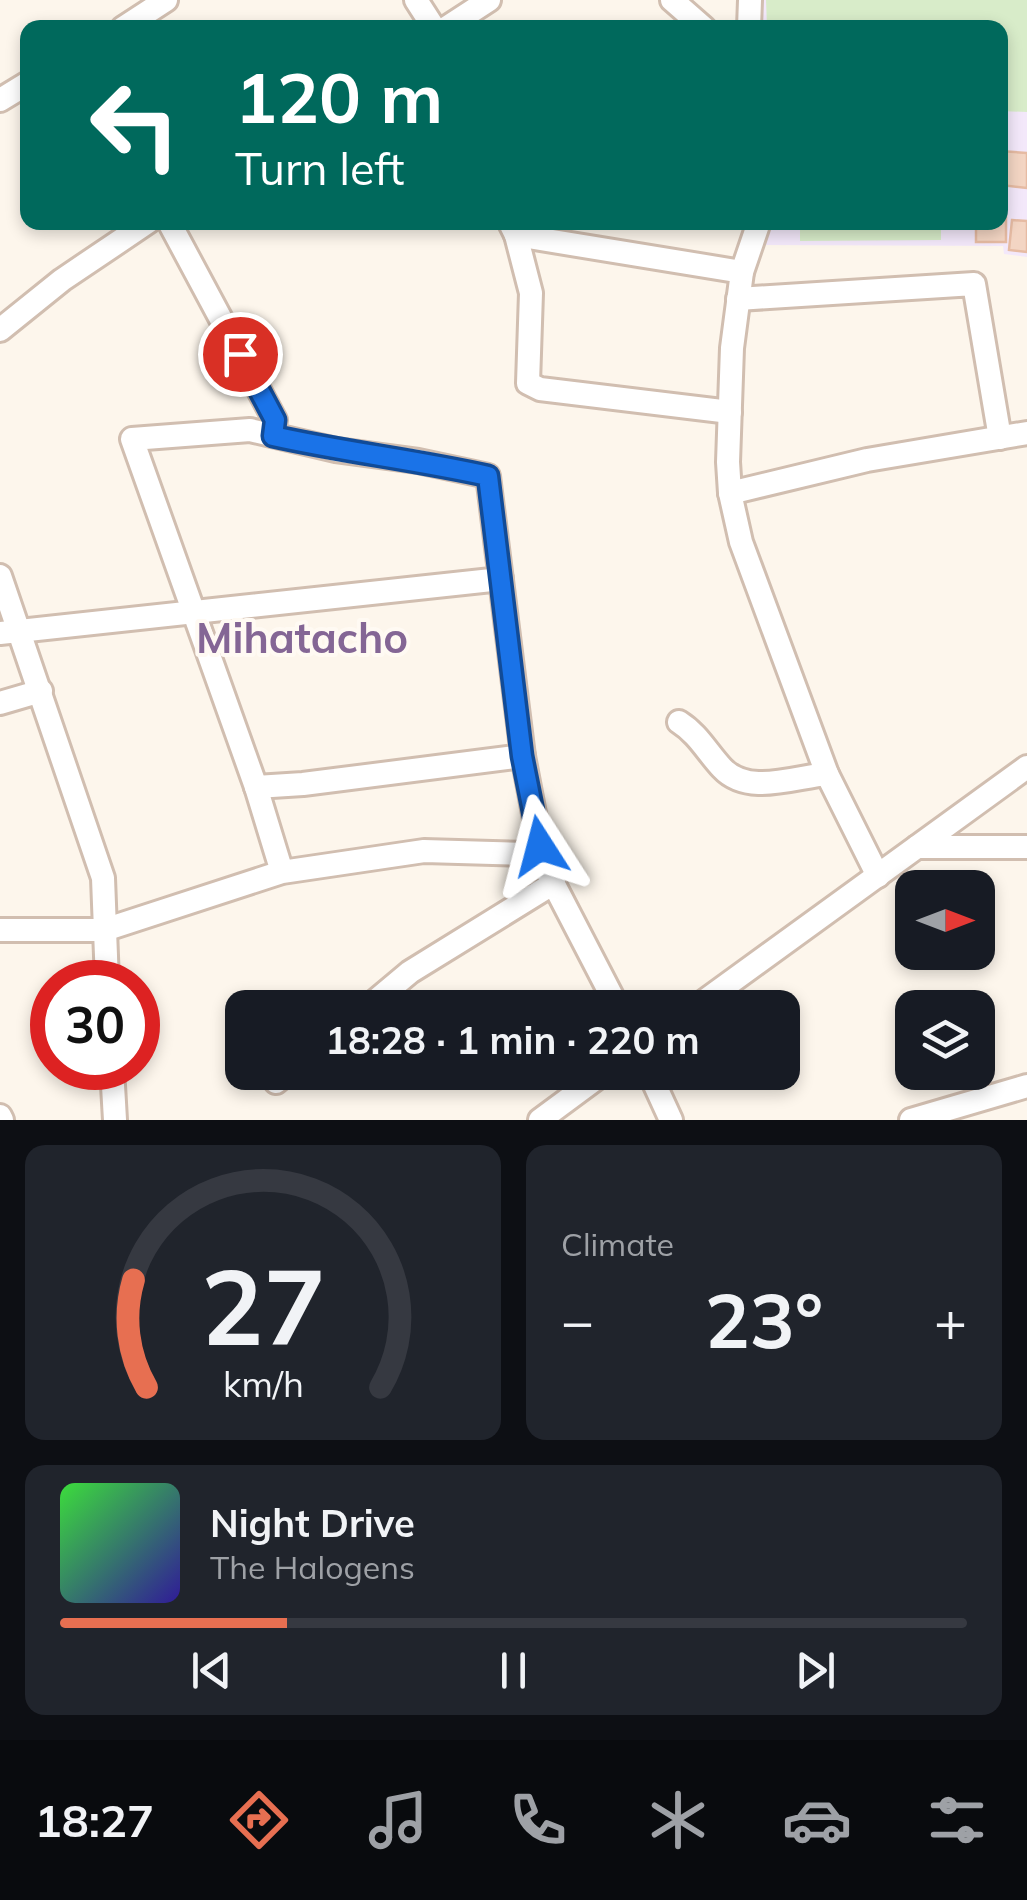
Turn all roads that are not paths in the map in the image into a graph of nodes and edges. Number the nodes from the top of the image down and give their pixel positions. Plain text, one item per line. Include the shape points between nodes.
1 (166, 0) edge
2 (488, 0) edge
3 (672, 0) edge
4 (135, 20) edge
5 (458, 20) edge
6 (695, 20) edge
7 (136, 230) edge
8 (173, 230) edge
9 (513, 230) edge
10 (518, 230) edge
11 (756, 230) edge
12 (742, 272) junction
13 (738, 300) junction
14 (0, 330) edge
15 (730, 412) junction
16 (1027, 433) edge
17 (273, 436) junction
18 (1000, 438) junction
19 (730, 493) junction
20 (0, 576) edge
21 (501, 579) junction
22 (193, 612) junction
23 (10, 632) edge
24 (41, 691) junction
25 (0, 704) edge
26 (679, 722) dead end
27 (522, 756) junction
28 (1027, 767) edge
29 (827, 774) junction
30 (256, 788) junction
31 (917, 846) junction
32 (1027, 846) edge
33 (536, 853) junction
34 (282, 872) junction
35 (878, 876) junction
36 (554, 883) junction
37 (0, 930) edge
38 (104, 930) junction
39 (106, 960) edge
40 (389, 990) edge
41 (609, 990) edge
42 (720, 990) edge
43 (1027, 1086) edge
44 (113, 1090) edge
45 (581, 1090) edge
46 (658, 1090) edge
47 (115, 1120) edge
48 (540, 1120) edge
49 (671, 1120) edge
50 (911, 1120) edge

1 - 4 street
2 - 5 street
3 - 6 street
7 - 14 street
8 - 17 street via 275,420
9 - 15 street via 531,294 528,383
10 - 12 street
11 - 12 street
12 - 13 street
13 - 15 street
13 - 18 street via 974,284
15 - 19 street
16 - 18 street
17 - 21 street via 488,476
17 - 22 street via 250,430 132,439
18 - 19 street
19 - 29 street via 741,542
20 - 23 street
21 - 22 street
21 - 27 street
22 - 23 street
22 - 30 street
23 - 24 street
24 - 25 street
24 - 38 street via 103,878
26 - 29 street via 740,781
27 - 30 street
27 - 33 street
28 - 31 street
29 - 35 street
30 - 34 street
31 - 32 street
31 - 35 street
33 - 34 street via 424,851
33 - 36 street
34 - 38 street
35 - 42 street
36 - 40 street
36 - 41 street
37 - 38 street
38 - 39 street
43 - 50 street
44 - 47 street
45 - 48 street
46 - 49 street

